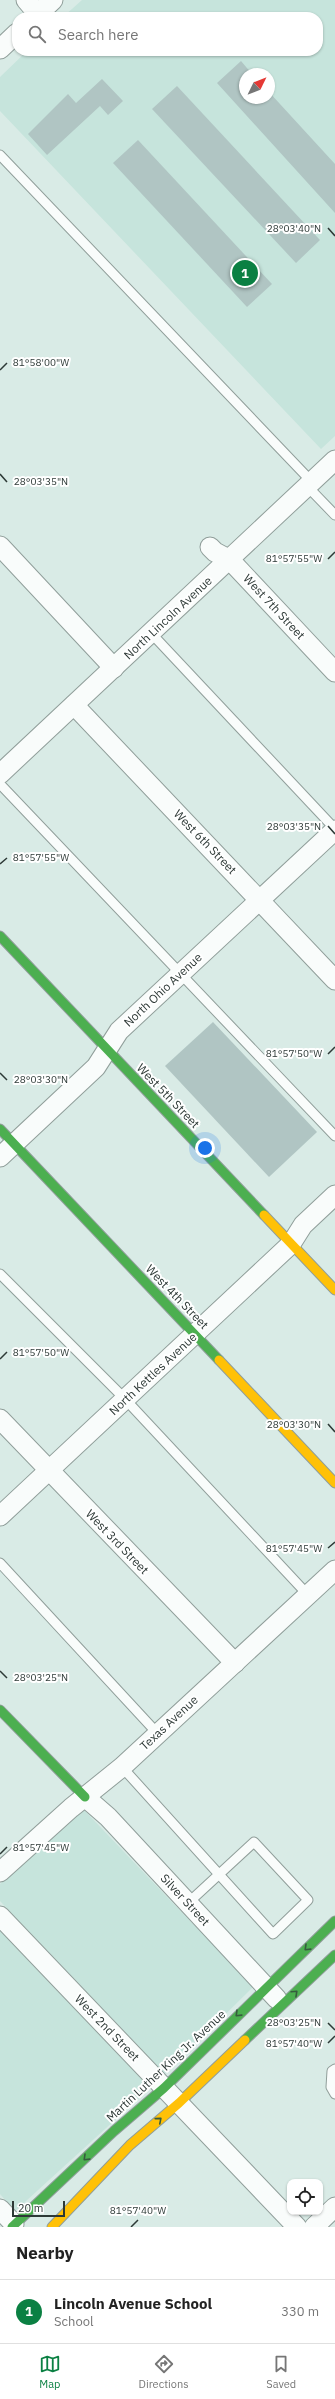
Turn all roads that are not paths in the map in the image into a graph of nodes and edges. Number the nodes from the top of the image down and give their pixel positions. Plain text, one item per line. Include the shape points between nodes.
1 (53, 0) edge
2 (33, 10) edge
3 (12, 38) edge
4 (0, 49) edge
5 (0, 155) edge
6 (335, 460) edge
7 (309, 484) junction
8 (335, 515) edge
9 (0, 546) edge
10 (210, 547) dead end
11 (230, 560) junction
12 (151, 633) junction
13 (114, 668) junction
14 (335, 672) edge
15 (74, 705) junction
16 (0, 774) edge
17 (0, 784) edge
18 (335, 829) edge
19 (260, 899) junction
20 (0, 936) edge
21 (181, 974) junction
22 (335, 980) edge
23 (106, 1049) junction
24 (0, 1129) edge
25 (335, 1136) edge
26 (14, 1144) junction
27 (0, 1157) edge
28 (335, 1195) edge
29 (291, 1244) junction
30 (0, 1274) edge
31 (335, 1290) edge
32 (196, 1333) junction
33 (126, 1399) junction
34 (0, 1420) edge
35 (49, 1471) junction
36 (335, 1483) edge
37 (0, 1516) edge
38 (0, 1563) edge
39 (335, 1570) edge
40 (308, 1595) junction
41 (235, 1663) junction
42 (0, 1710) edge
43 (158, 1734) junction
44 (122, 1767) junction
45 (85, 1797) junction
46 (0, 1872) edge
47 (219, 1875) junction
48 (188, 1903) junction
49 (0, 1916) edge
50 (335, 1921) edge
51 (335, 1955) edge
52 (266, 1987) junction
53 (283, 2004) junction
54 (335, 2069) edge
55 (164, 2088) junction
56 (335, 2094) edge
57 (179, 2103) junction
58 (335, 2207) edge
59 (0, 2209) edge
60 (13, 2226) edge
61 (52, 2227) edge
62 (297, 2227) edge
63 (314, 2227) edge

1 - 2 street
3 - 4 street
5 - 7 lane
6 - 7 street, North Lincoln Avenue
7 - 8 lane
7 - 11 street, North Lincoln Avenue
9 - 13 street
10 - 11 street, West 7th Street
11 - 12 street, North Lincoln Avenue
11 - 14 street, West 7th Street
12 - 13 street, North Lincoln Avenue
12 - 18 lane
13 - 15 street, North Lincoln Avenue
15 - 16 street, North Lincoln Avenue
15 - 19 street, West 6th Street
17 - 21 lane
18 - 19 street, North Ohio Avenue
19 - 21 street, North Ohio Avenue
19 - 22 street, West 6th Street
20 - 23 street, West 5th Street
21 - 23 street, North Ohio Avenue via 119,1031
21 - 25 lane
23 - 26 street, North Ohio Avenue via 96,1067
23 - 29 street, West 5th Street
24 - 26 street, West 4th Street
26 - 27 street, North Ohio Avenue
26 - 32 street, West 4th Street
28 - 29 street, North Kettles Avenue via 303,1225
29 - 31 street, West 5th Street
29 - 32 street, North Kettles Avenue
30 - 33 lane
32 - 33 street, North Kettles Avenue
32 - 36 street, West 4th Street
33 - 35 street, North Kettles Avenue
33 - 40 lane
34 - 35 street, West 3rd Street
35 - 37 street, North Kettles Avenue
35 - 41 street, West 3rd Street
38 - 43 lane
39 - 40 street, Texas Avenue
40 - 41 street, Texas Avenue
41 - 43 street, Texas Avenue
42 - 45 street
43 - 44 street, Texas Avenue
44 - 45 street, Texas Avenue
44 - 47 lane
45 - 46 street, Texas Avenue
45 - 48 street, Silver Street via 108,1817
47 - 47 lane via 254,1842 308,1900 273,1934
47 - 48 lane
48 - 52 street, Silver Street
49 - 55 street, West 2nd Street
50 -> 52 street, Martin Luther King Jr. Avenue
53 -> 51 street
52 - 53 street, Silver Street
52 -> 55 street, Martin Luther King Jr. Avenue
53 - 57 street
54 - 56 lane via 332,2071 331,2087
55 - 57 street, West 2nd Street
55 -> 60 street, Martin Luther King Jr. Avenue
61 -> 57 street via 130,2145
57 - 62 street, West 2nd Street
58 - 63 street
59 - 60 street

